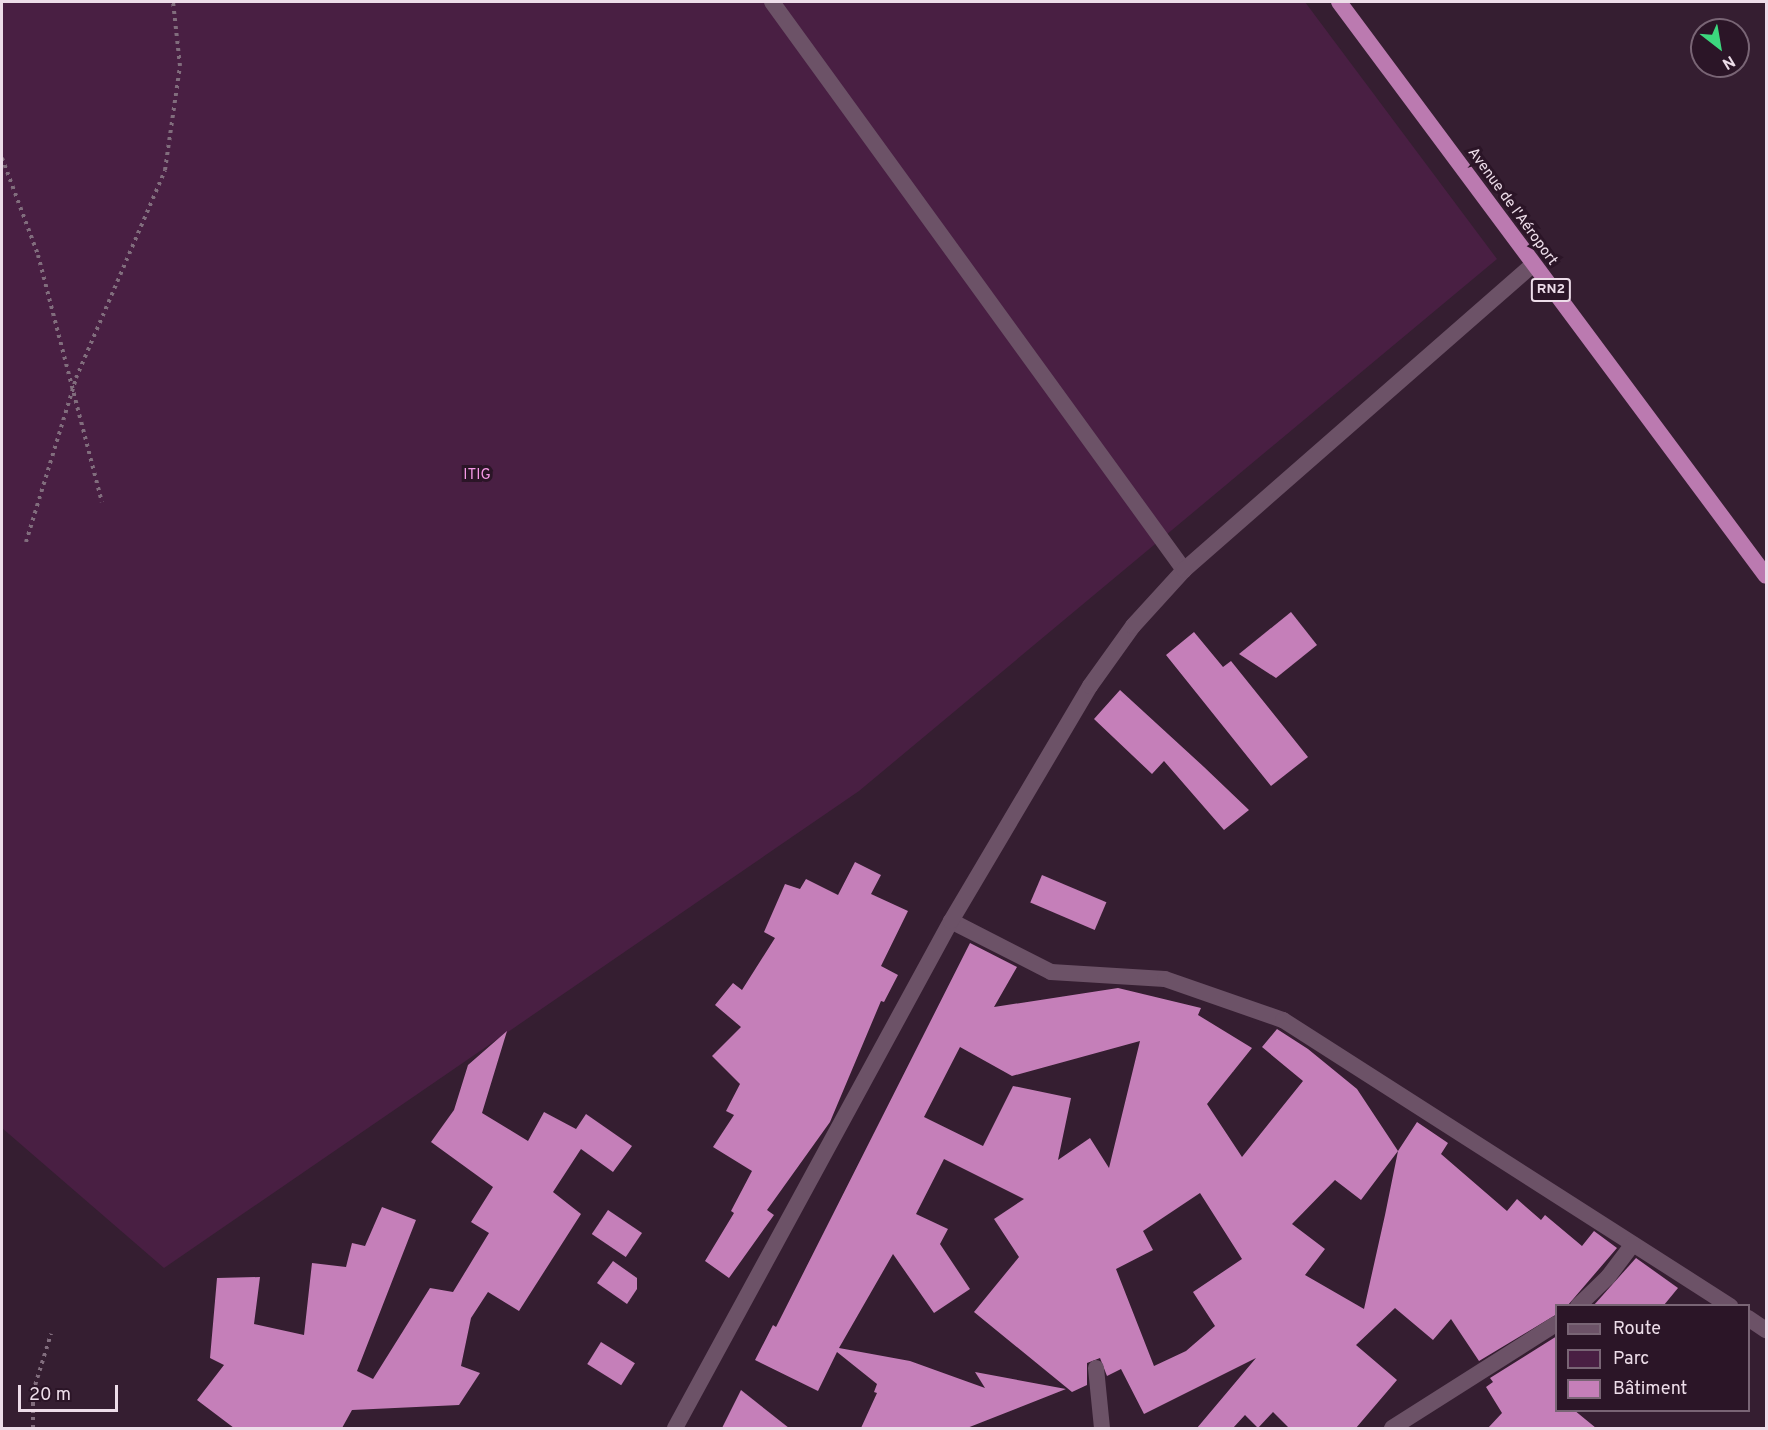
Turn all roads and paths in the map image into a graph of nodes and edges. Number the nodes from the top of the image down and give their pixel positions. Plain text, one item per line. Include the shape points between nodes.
1 (172, 2) edge
2 (772, 2) edge
3 (1339, 2) edge
4 (2, 158) edge
5 (1532, 265) junction
6 (72, 391) junction
7 (102, 502) dead end
8 (26, 542) dead end
9 (1184, 570) junction
10 (1767, 576) edge
11 (951, 921) junction
12 (1633, 1244) junction
13 (1579, 1304) edge
14 (1728, 1304) edge
15 (1750, 1319) edge
16 (1555, 1325) edge
17 (1767, 1330) edge
18 (51, 1334) dead end
19 (1096, 1368) dead end
20 (33, 1428) edge
21 (675, 1428) edge
22 (1102, 1428) edge
23 (1392, 1428) edge

1 - 6 path via 180,66 165,170
2 - 9 street
3 - 5 highway, Avenue de l'Aéroport / RN2
4 - 6 path via 38,255
5 - 9 street
5 - 10 highway, Avenue de l'Aéroport / RN2
6 - 7 path
6 - 8 path
9 - 11 street via 1133,626 1090,686
11 - 12 street via 1051,972 1165,979 1282,1020
11 - 21 street
12 - 13 street
12 - 14 street
15 - 17 street
16 - 23 street
18 - 20 path via 33,1392
19 - 22 street

